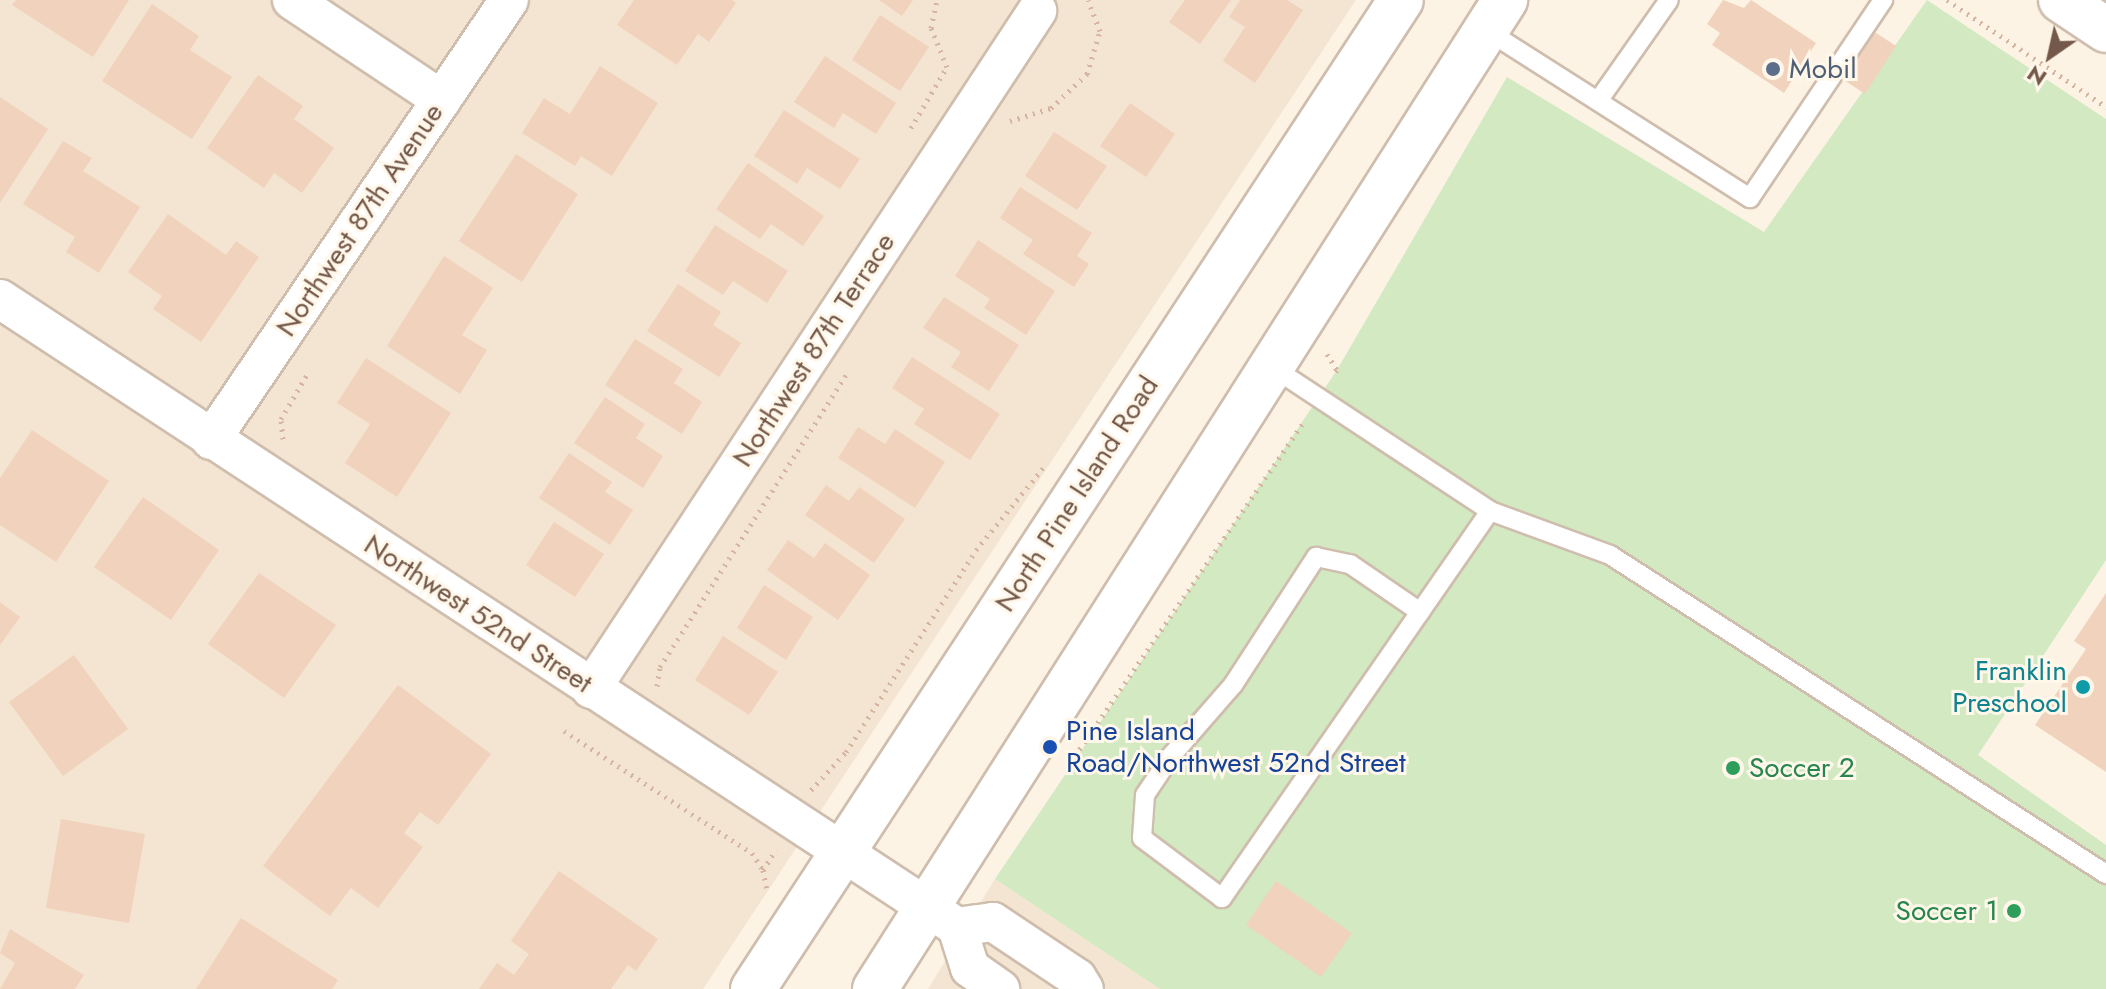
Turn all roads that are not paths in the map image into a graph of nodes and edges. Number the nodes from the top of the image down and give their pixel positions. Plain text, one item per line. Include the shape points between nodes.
1 (292, 0) edge
2 (509, 0) edge
3 (1401, 0) edge
4 (1669, 0) edge
5 (1883, 0) edge
6 (2061, 0) edge
7 (1037, 11) dead end
8 (1496, 15) edge
9 (2106, 30) edge
10 (442, 100) junction
11 (1598, 101) junction
12 (0, 299) edge
13 (1272, 367) junction
14 (211, 440) junction
15 (1490, 511) junction
16 (1420, 612) junction
17 (591, 689) junction
18 (842, 851) junction
19 (2106, 874) edge
20 (942, 917) junction
21 (753, 989) edge
22 (875, 989) edge
23 (1000, 989) edge
24 (1084, 989) edge

1 - 10 street
2 - 10 street, Northwest 87th Avenue
3 - 18 main road, North Pine Island Road
4 - 11 lane
5 - 11 lane via 1750,198
6 - 9 main road
7 - 17 street, Northwest 87th Terrace
8 - 11 lane
8 - 13 main road
10 - 14 street, Northwest 87th Avenue
12 - 14 street, Northwest 52nd Street
13 - 15 lane
13 - 20 main road
14 - 17 street, Northwest 52nd Street
15 - 16 lane
15 - 19 lane via 1610,555
16 - 16 lane via 1222,898 1142,838 1145,795 1171,756 1233,685 1316,557 1350,564
17 - 18 street, Northwest 52nd Street
18 - 20 street, Northwest 52nd Street
18 - 21 main road, North Pine Island Road
20 - 22 main road
20 - 23 street via 970,968
20 - 24 street via 993,922 1077,978

